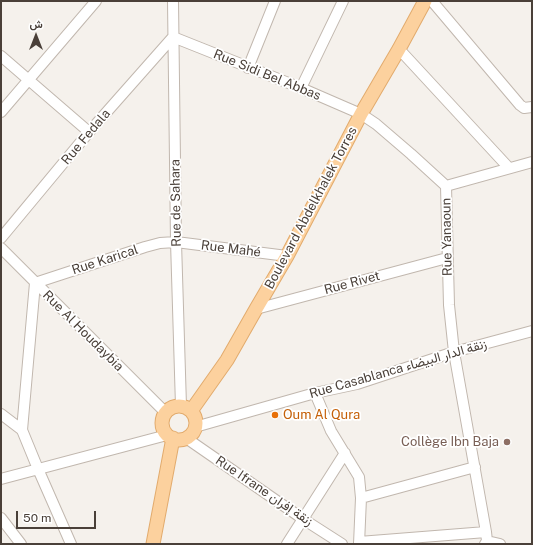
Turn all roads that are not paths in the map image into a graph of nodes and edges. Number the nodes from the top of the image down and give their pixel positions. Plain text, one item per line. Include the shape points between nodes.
1 (96, 1) edge
2 (173, 1) edge
3 (274, 1) edge
4 (343, 1) edge
5 (426, 1) edge
6 (432, 1) edge
7 (173, 37) junction
8 (399, 49) junction
9 (1, 56) edge
10 (248, 68) junction
11 (29, 80) junction
12 (301, 88) junction
13 (532, 107) edge
14 (1, 112) edge
15 (361, 114) junction
16 (90, 132) junction
17 (532, 162) edge
18 (509, 168) junction
19 (446, 186) junction
20 (1, 238) edge
21 (176, 242) junction
22 (1, 248) edge
23 (287, 256) junction
24 (447, 258) junction
25 (35, 283) junction
26 (256, 309) junction
27 (532, 331) edge
28 (454, 352) junction
29 (316, 394) junction
30 (186, 408) junction
31 (165, 412) junction
32 (1, 414) edge
33 (195, 427) junction
34 (22, 430) junction
35 (175, 437) junction
36 (344, 453) junction
37 (475, 467) junction
38 (38, 469) junction
39 (1, 479) edge
40 (361, 498) junction
41 (1, 518) edge
42 (303, 519) junction
43 (486, 539) edge
44 (359, 543) edge
45 (21, 544) edge
46 (71, 544) edge
47 (153, 544) edge
48 (287, 544) edge
49 (342, 544) edge
50 (500, 544) edge

1 - 11 street
2 - 7 street, Rue de Sahara
3 - 10 street
4 - 12 street
5 - 8 main road, Boulevard Abdelkhalek Torres
6 - 13 street via 520,105 524,108
7 - 10 street, Rue Sidi Bel Abbas
7 - 16 street, Rue Fedala
7 - 21 street, Rue de Sahara
8 - 15 main road, Boulevard Abdelkhalek Torres
8 - 18 street
9 - 11 street
10 - 12 street, Rue Sidi Bel Abbas
11 - 14 street
11 - 16 street
12 - 15 street, Rue Sidi Bel Abbas
15 - 19 street, Rue Sidi Bel Abbas via 376,124
15 - 23 main road, Boulevard Abdelkhalek Torres
16 - 20 street, Rue Fedala
17 - 18 street, Rue Yanaoun
18 - 19 street, Rue Yanaoun
19 - 24 street, Rue Yanaoun
21 - 23 street, Rue Mahé
21 - 25 street, Rue Karical via 145,247
21 - 30 street, Rue de Sahara
22 - 25 street, Rue Al Houdaybia
23 - 26 main road, Boulevard Abdelkhalek Torres
24 - 26 street, Rue Rivet
24 - 28 street, Rue Yanaoun
25 - 31 street, Rue Al Houdaybia
25 - 34 street
26 - 30 main road, Boulevard Abdelkhalek Torres via 227,360
27 - 28 street, Rue Casablanca زنقة الدار البيضاء
28 - 29 street, Rue Casablanca زنقة الدار البيضاء via 356,384
28 - 37 street, Rue Yanaoun
29 - 33 street, Rue Casablanca زنقة الدار البيضاء
29 - 36 street via 331,431
30 - 31 main road via 174,406
30 - 33 main road via 195,418
31 - 35 main road via 162,421 164,431
32 - 34 street
33 - 35 main road via 192,433
34 - 38 street
35 - 38 street
35 - 42 street, Rue Ifrane زنقة إفران
35 - 47 main road
36 - 40 street via 359,477
36 - 42 street
37 - 40 street
37 - 43 street, Rue Yanaoun
38 - 39 street
38 - 46 street
40 - 44 street
41 - 45 street
42 - 48 street
42 - 49 street, Rue Ifrane زنقة إفران
43 - 44 street
43 - 50 street

